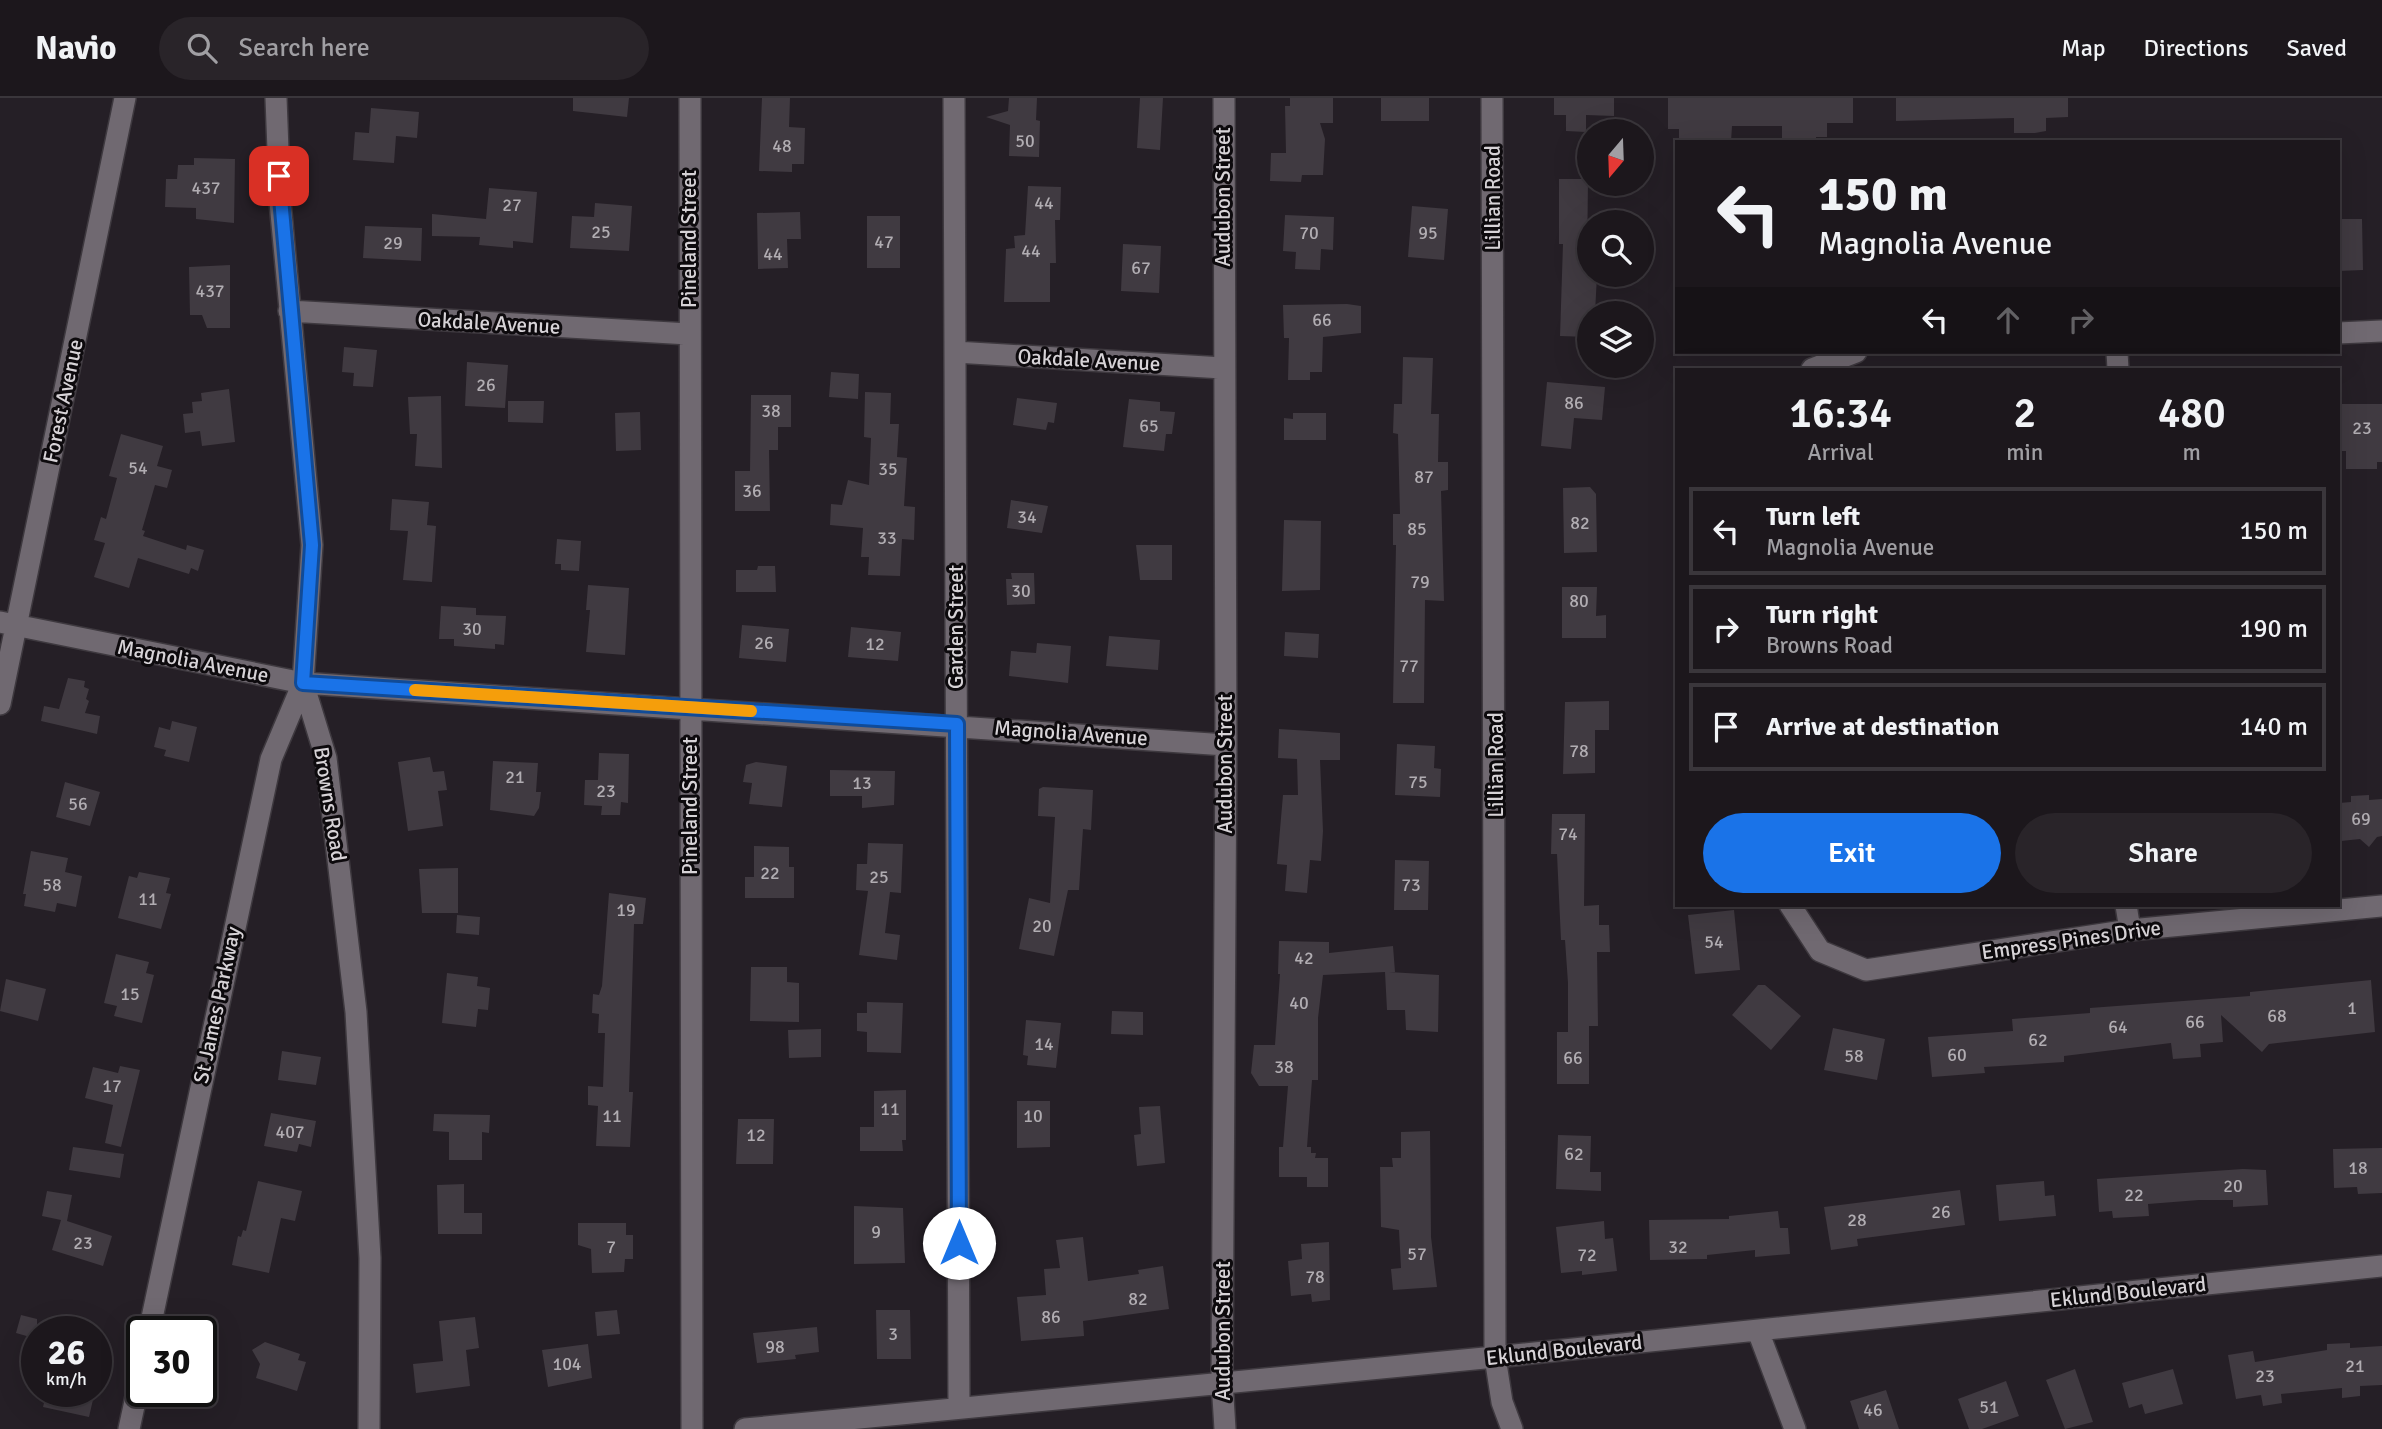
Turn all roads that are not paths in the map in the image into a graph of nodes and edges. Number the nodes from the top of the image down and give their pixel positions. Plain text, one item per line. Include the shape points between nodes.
1 (125, 98) edge
2 (276, 98) edge
3 (690, 98) edge
4 (954, 98) edge
5 (1224, 98) edge
6 (1492, 98) edge
7 (289, 311) junction
8 (2382, 331) edge
9 (2340, 333) edge
10 (689, 334) junction
11 (955, 352) junction
12 (1851, 354) edge
13 (1223, 368) junction
14 (1815, 368) edge
15 (8, 623) edge
16 (303, 683) junction
17 (0, 704) edge
18 (690, 707) junction
19 (957, 724) junction
20 (1226, 745) junction
21 (2382, 906) edge
22 (1791, 907) edge
23 (2126, 907) edge
24 (2130, 930) junction
25 (2382, 1266) edge
26 (152, 1316) edge
27 (1758, 1331) junction
28 (1495, 1357) junction
29 (1222, 1381) junction
30 (134, 1407) edge
31 (959, 1407) junction
32 (129, 1429) edge
33 (369, 1429) edge
34 (692, 1429) edge
35 (745, 1429) edge
36 (1225, 1429) edge
37 (1511, 1429) edge
38 (1795, 1429) edge

1 - 15 street, Forest Avenue
2 - 7 street, Browns Road
3 - 10 street, Pineland Street
4 - 11 street, Garden Street
5 - 13 street, Audubon Street
6 - 28 street, Lillian Road
7 - 10 street, Oakdale Avenue
7 - 16 street, Browns Road via 312,545
8 - 9 street
10 - 18 street, Pineland Street
11 - 13 street, Oakdale Avenue
11 - 19 street, Garden Street
12 - 14 street
13 - 20 street, Audubon Street
15 - 16 street, Magnolia Avenue
15 - 17 street, Forest Avenue
16 - 18 street, Magnolia Avenue
16 - 26 street, St James Parkway via 271,759
16 - 33 street, Browns Road via 326,758 356,1012 370,1258
18 - 19 street, Magnolia Avenue
18 - 34 street, Pineland Street
19 - 20 street, Magnolia Avenue
19 - 31 street, Garden Street
20 - 29 street, Audubon Street
21 - 24 street, Empress Pines Drive
22 - 24 street, Empress Pines Drive via 1819,951 1866,970
23 - 24 street
25 - 27 street, Eklund Boulevard
27 - 28 street, Eklund Boulevard
27 - 38 street
28 - 29 street, Eklund Boulevard
28 - 37 street, Lillian Road
29 - 31 street, Eklund Boulevard
29 - 36 street, Audubon Street
30 - 32 street
31 - 35 street, Eklund Boulevard

